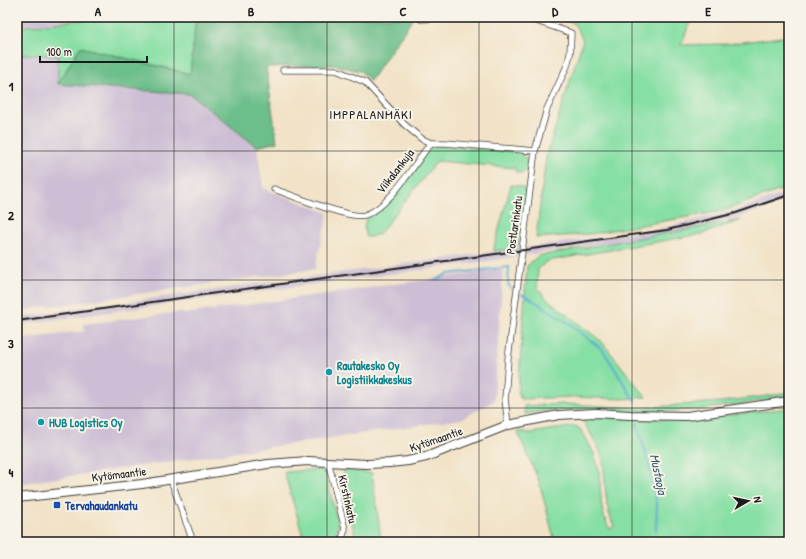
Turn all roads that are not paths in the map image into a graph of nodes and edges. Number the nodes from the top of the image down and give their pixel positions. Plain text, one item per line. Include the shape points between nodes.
1 (473, 17) edge
2 (525, 17) edge
3 (421, 19) dead end
4 (283, 70) dead end
5 (431, 143) junction
6 (535, 151) junction
7 (274, 189) dead end
8 (789, 401) edge
9 (508, 425) junction
10 (328, 461) junction
11 (172, 480) junction
12 (17, 498) edge
13 (190, 542) edge
14 (341, 542) edge

1 - 3 street
2 - 6 street, Postlarinkatu via 571,33 567,66 547,109
4 - 5 street via 336,70 365,82 405,125
5 - 6 street
5 - 7 street, Viikalankuja via 385,202 364,216 340,212
6 - 9 street, Postlarinkatu via 508,359 505,399
8 - 9 street, Kytömaantie via 687,416 595,413 559,415
9 - 10 street, Kytömaantie via 426,457 408,461 366,464
10 - 11 street, Kytömaantie via 268,464
10 - 14 street, Kirstinkatu via 345,529
11 - 12 street, Kytömaantie
11 - 13 street via 191,536

